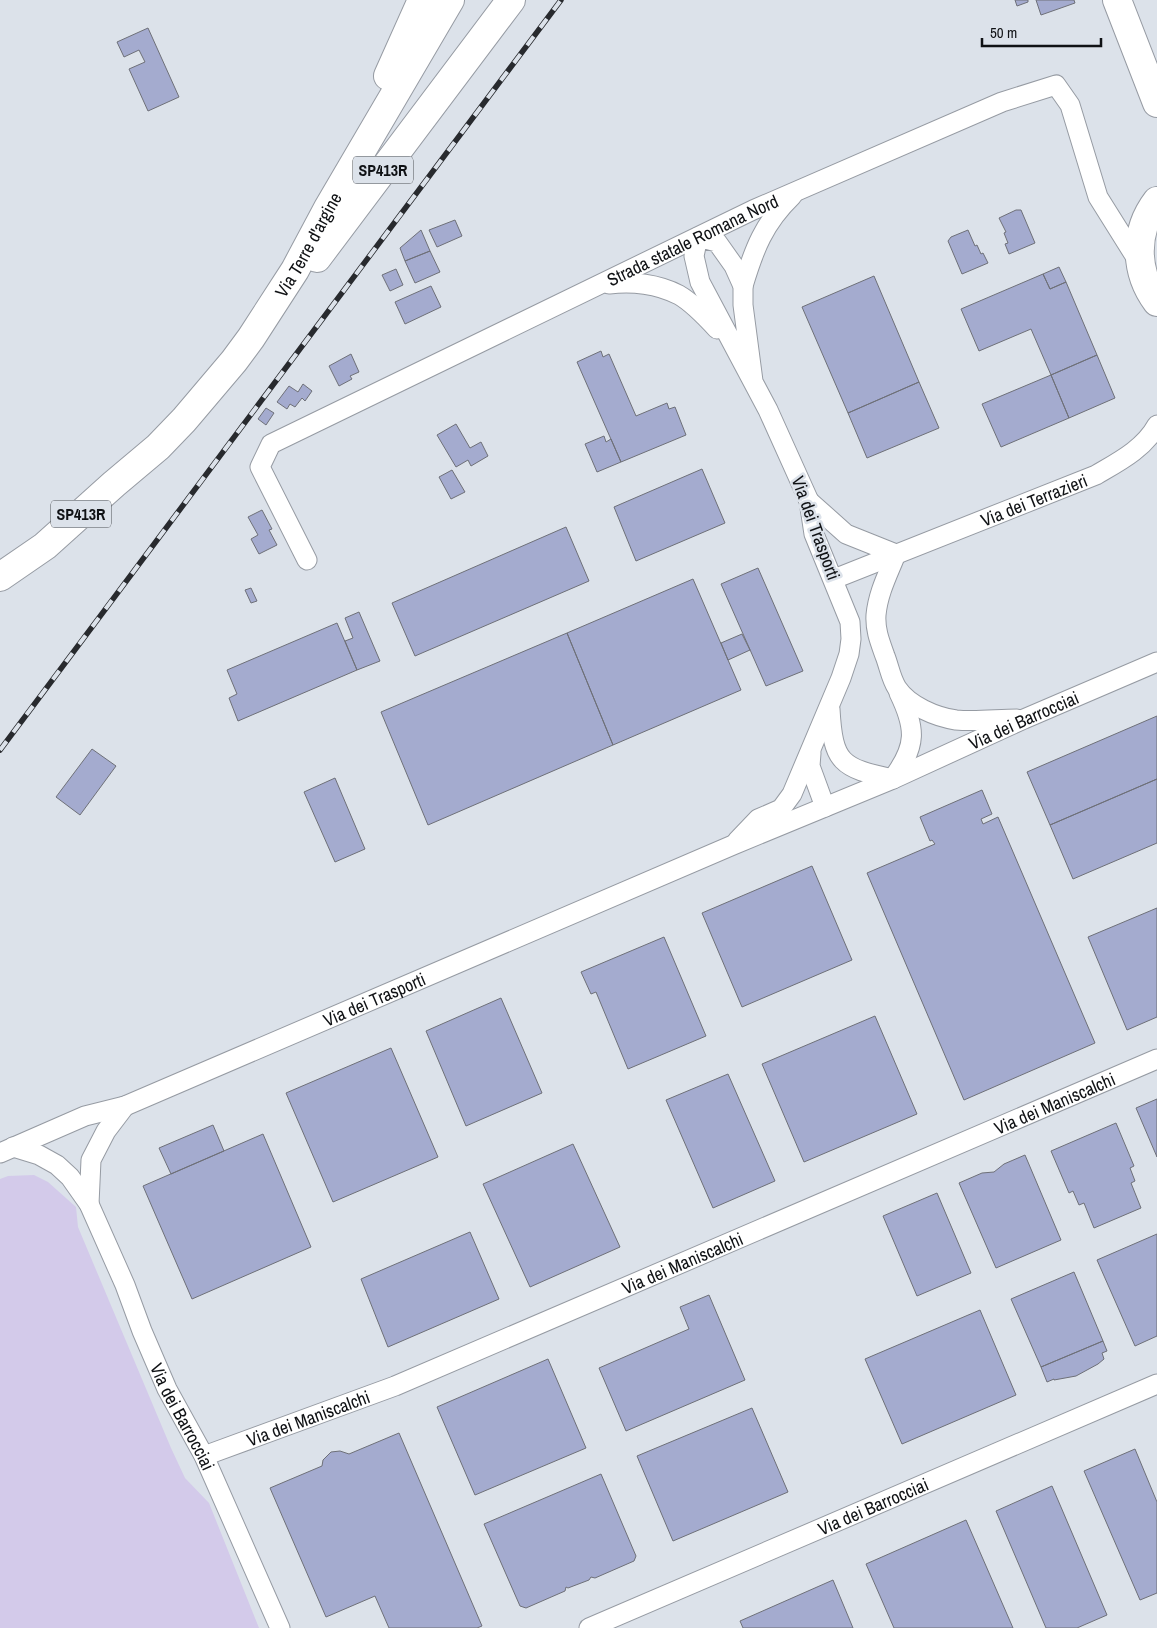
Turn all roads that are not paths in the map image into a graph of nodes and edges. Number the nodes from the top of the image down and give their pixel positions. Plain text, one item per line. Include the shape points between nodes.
1 (422, 0) edge
2 (450, 0) edge
3 (511, 0) edge
4 (1117, 0) edge
5 (1157, 103) edge
6 (798, 191) junction
7 (1157, 200) edge
8 (328, 208) junction
9 (698, 237) junction
10 (1140, 264) junction
11 (598, 285) junction
12 (743, 286) junction
13 (1157, 302) edge
14 (251, 338) junction
15 (734, 347) junction
16 (753, 382) junction
17 (1157, 425) edge
18 (809, 501) junction
19 (896, 554) junction
20 (307, 560) dead end
21 (0, 577) edge
22 (834, 579) junction
23 (1157, 662) edge
24 (897, 688) junction
25 (830, 708) junction
26 (1024, 718) junction
27 (812, 750) junction
28 (893, 780) junction
29 (825, 807) junction
30 (733, 845) junction
31 (1157, 1059) edge
32 (124, 1106) junction
33 (6, 1150) edge
34 (89, 1204) junction
35 (1157, 1384) edge
36 (204, 1456) junction
37 (280, 1628) edge
38 (589, 1628) edge

1 - 8 main road, SP413R
2 - 8 main road, Via Terre d'argine / SP413R
3 - 14 main road, SP413R via 312,263
4 - 5 main road
6 - 9 street, Strada statale Romana Nord
6 - 10 street, Strada statale Romana Nord via 1002,102 1056,85 1070,105 1098,197
6 - 12 street, Via dei Trasporti via 776,212 761,236
7 - 10 main road via 1143,226
8 - 14 main road, Via Terre d'argine / SP413R via 295,270
9 - 11 street, Strada statale Romana Nord
9 - 12 street, Via dei Trasporti via 717,242
9 - 15 street, Via dei Trasporti via 694,256 700,282
10 - 13 main road
11 - 15 street, Via dei Trasporti via 627,282 653,286 678,295 702,313
11 - 20 street, Strada statale Romana Nord via 271,444 260,467
12 - 16 street, Via dei Trasporti
14 - 21 main road, Via Terre d'argine / SP413R via 212,388 158,447 45,546
15 - 16 street, Via dei Trasporti
16 - 18 street, Via dei Trasporti
17 - 19 street, Via dei Terrazieri via 1131,454 1096,475
18 - 19 street via 846,534
18 - 22 street, Via dei Trasporti via 814,534
19 - 22 street, Via dei Terrazieri
19 - 24 street via 882,586 876,617 877,635
22 - 25 street, Via dei Trasporti via 850,622 851,639
23 - 26 street, Via dei Barrocciai
24 - 26 street via 926,711 957,720
24 - 28 street via 908,715 912,739 905,762
25 - 27 street, Via dei Trasporti
25 - 28 street, Via dei Trasporti via 834,743 846,764
26 - 28 street, Via dei Barrocciai
27 - 29 street, Via dei Trasporti via 810,766
27 - 30 street, Via dei Trasporti via 792,794 781,809 758,819
28 - 29 street, Via dei Trasporti
29 - 30 street, Via dei Trasporti
30 - 32 street, Via dei Trasporti
31 - 36 street, Via dei Maniscalchi via 395,1386
32 - 33 street, Via dei Trasporti via 85,1116
32 - 34 street, Via dei Barrocciai via 106,1130 91,1160
33 - 34 street, Via dei Barrocciai via 39,1155 57,1165
34 - 36 street, Via dei Barrocciai via 167,1389
35 - 38 street, Via dei Barrocciai
36 - 37 street, Via dei Barrocciai

